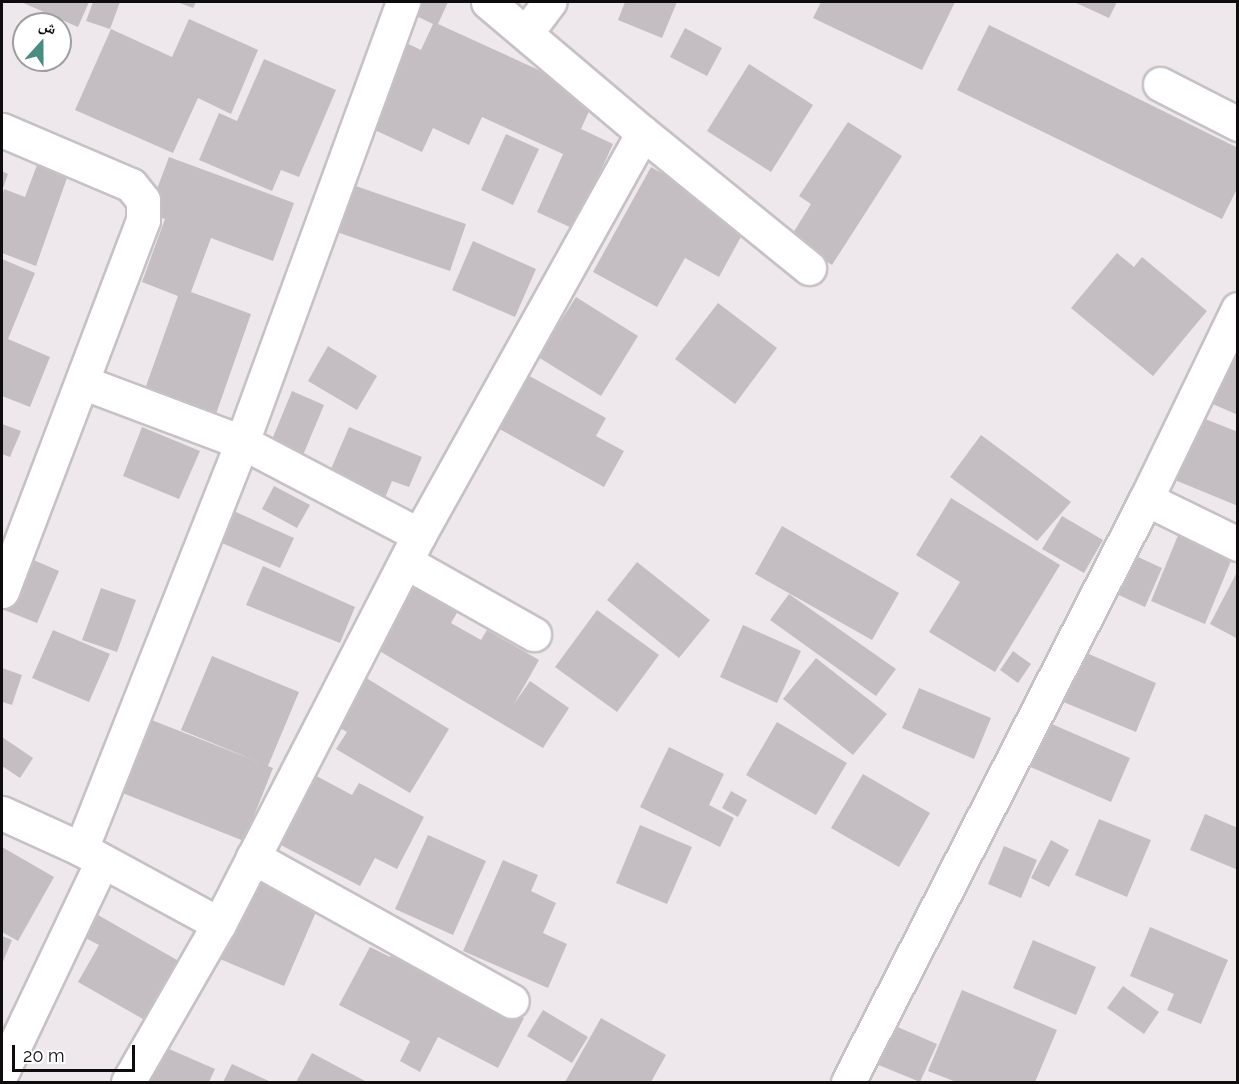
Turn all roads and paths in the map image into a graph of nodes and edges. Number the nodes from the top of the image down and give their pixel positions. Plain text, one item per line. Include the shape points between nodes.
1 (403, 2) edge
2 (488, 2) edge
3 (549, 2) edge
4 (525, 33) junction
5 (1160, 84) dead end
6 (1238, 124) edge
7 (2, 130) edge
8 (643, 133) junction
9 (809, 268) dead end
10 (1238, 309) edge
11 (82, 381) junction
12 (243, 442) junction
13 (1146, 499) junction
14 (1238, 544) edge
15 (413, 548) junction
16 (2, 591) edge
17 (534, 634) dead end
18 (2, 813) edge
19 (91, 855) junction
20 (253, 858) junction
21 (219, 924) junction
22 (512, 1001) dead end
23 (2, 1072) edge
24 (128, 1083) edge
25 (848, 1083) edge

1 - 12 street
2 - 4 street
3 - 4 street
4 - 8 street
5 - 6 street
7 - 11 street via 130,185 143,200 143,220
8 - 9 street
8 - 15 street
10 - 13 street
11 - 12 street
11 - 16 street
12 - 15 street
12 - 19 street
13 - 14 street
13 - 25 street
15 - 17 street
15 - 20 street
18 - 19 street
19 - 21 street
19 - 23 street
20 - 21 street
20 - 22 street
21 - 24 street

